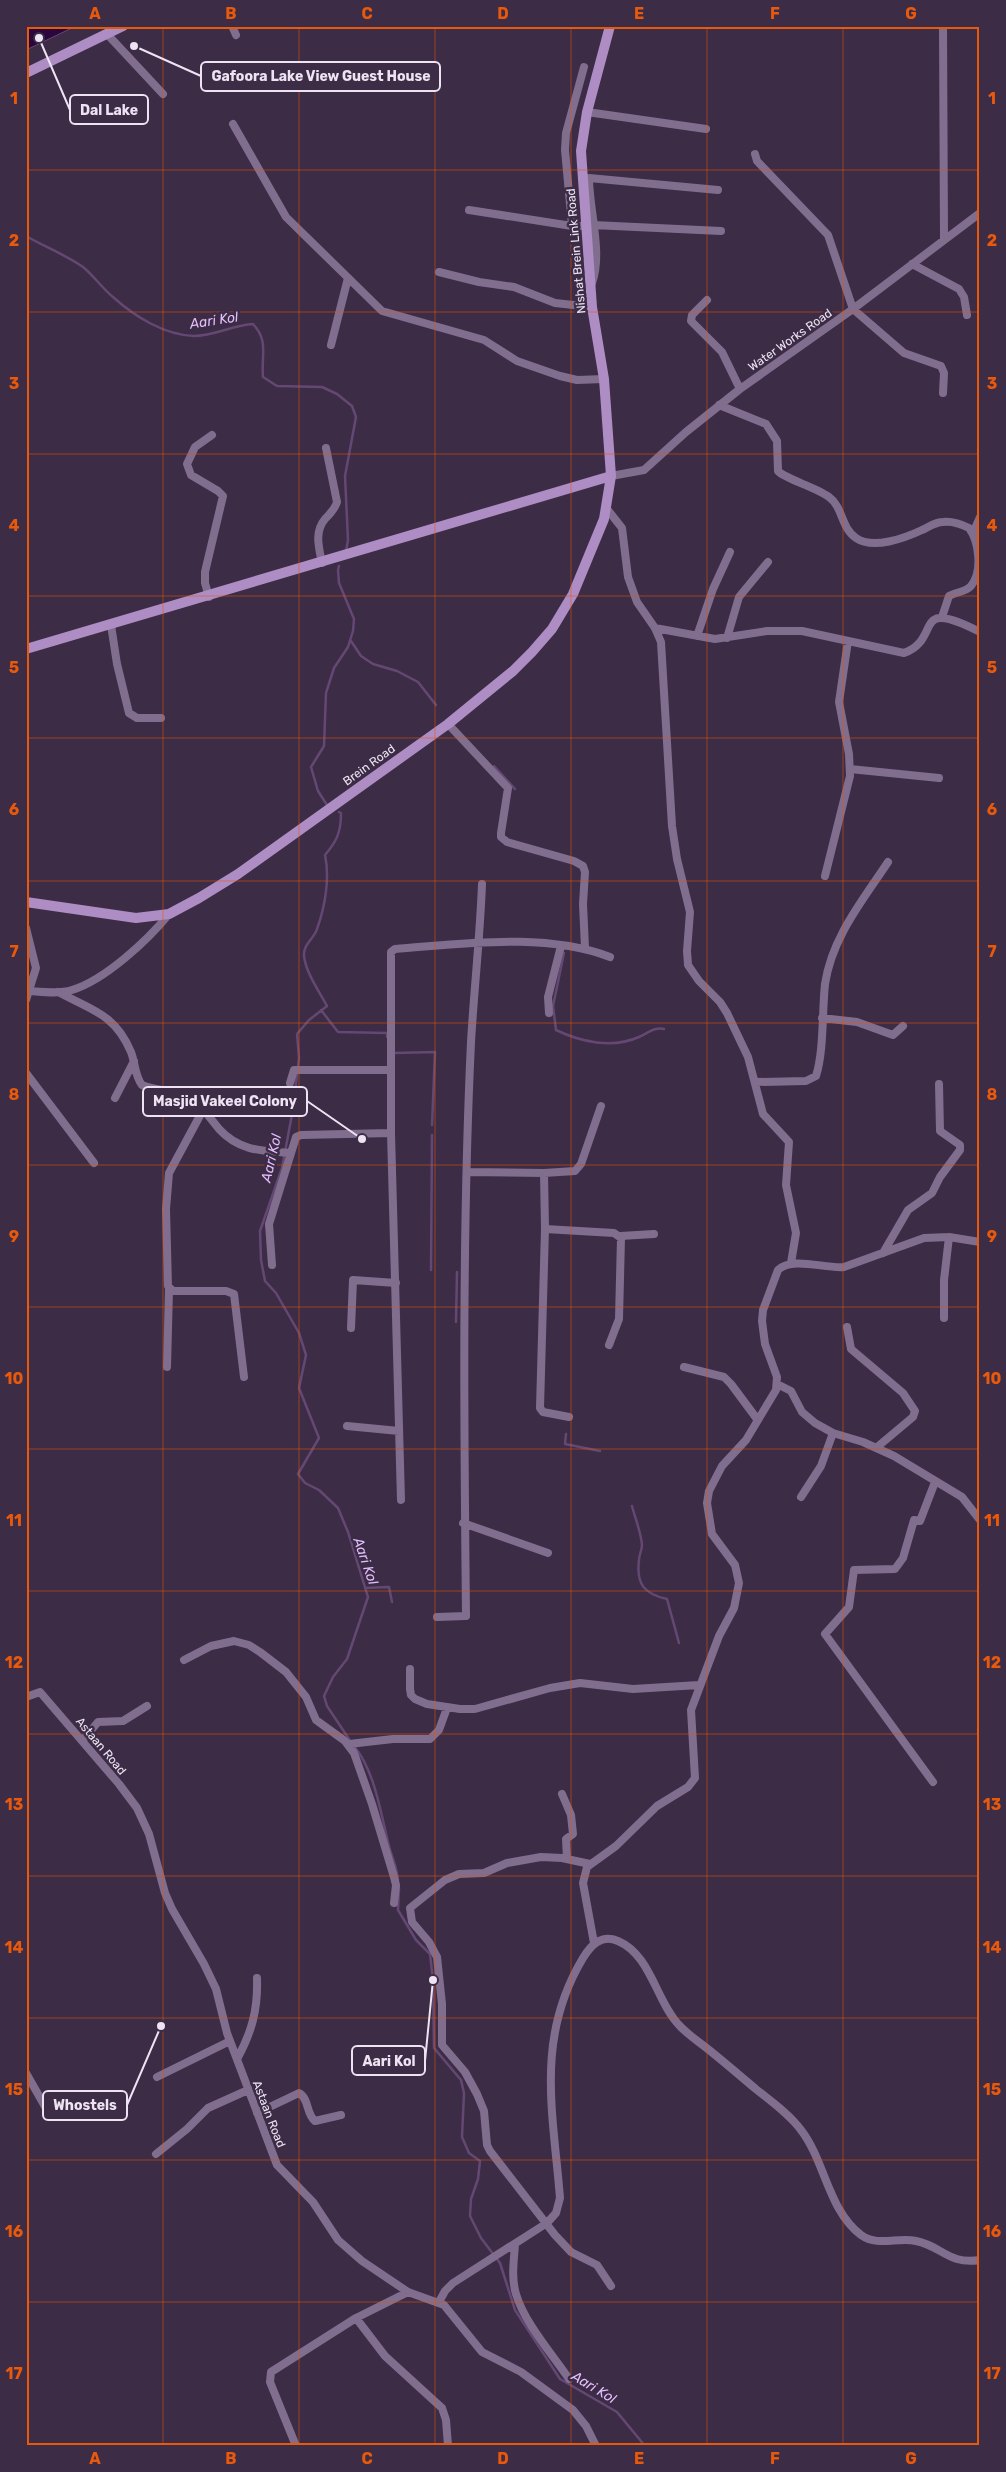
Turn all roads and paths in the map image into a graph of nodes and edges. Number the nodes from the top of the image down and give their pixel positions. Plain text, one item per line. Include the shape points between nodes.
1 (123, 26) edge
2 (232, 26) edge
3 (610, 26) edge
4 (943, 26) edge
5 (107, 34) junction
6 (236, 35) dead end
7 (584, 66) dead end
8 (26, 73) edge
9 (163, 94) dead end
10 (587, 112) junction
11 (233, 124) dead end
12 (706, 129) dead end
13 (755, 154) dead end
14 (718, 190) dead end
15 (470, 210) dead end
16 (980, 213) edge
17 (590, 225) junction
18 (572, 226) junction
19 (721, 231) dead end
20 (944, 240) junction
21 (912, 264) junction
22 (439, 272) dead end
23 (348, 278) junction
24 (707, 300) dead end
25 (592, 307) junction
26 (853, 309) junction
27 (967, 315) dead end
28 (330, 345) dead end
29 (604, 379) junction
30 (740, 389) junction
31 (943, 393) dead end
32 (719, 406) junction
33 (212, 435) dead end
34 (326, 448) dead end
35 (611, 476) junction
36 (607, 509) junction
37 (980, 517) edge
38 (973, 533) junction
39 (730, 552) dead end
40 (768, 562) dead end
41 (322, 563) junction
42 (209, 596) junction
43 (942, 617) junction
44 (111, 625) junction
45 (655, 628) junction
46 (980, 632) edge
47 (697, 636) junction
48 (727, 638) junction
49 (848, 641) junction
50 (26, 650) edge
51 (161, 718) dead end
52 (448, 724) junction
53 (850, 769) junction
54 (939, 778) dead end
55 (888, 862) dead end
56 (825, 876) dead end
57 (482, 884) dead end
58 (26, 902) edge
59 (169, 914) junction
60 (26, 928) edge
61 (480, 943) junction
62 (561, 946) junction
63 (585, 948) junction
64 (610, 957) dead end
65 (30, 991) junction
66 (58, 992) junction
67 (26, 1000) edge
68 (549, 1013) dead end
69 (822, 1018) junction
70 (903, 1026) dead end
71 (134, 1061) junction
72 (391, 1070) junction
73 (26, 1073) edge
74 (756, 1082) junction
75 (290, 1083) dead end
76 (939, 1084) dead end
77 (115, 1098) dead end
78 (601, 1106) dead end
79 (203, 1110) junction
80 (391, 1133) junction
81 (289, 1153) junction
82 (94, 1163) dead end
83 (467, 1172) junction
84 (544, 1173) junction
85 (545, 1229) junction
86 (654, 1234) dead end
87 (620, 1236) junction
88 (950, 1237) junction
89 (980, 1242) edge
90 (883, 1253) junction
91 (791, 1263) junction
92 (272, 1266) dead end
93 (396, 1283) junction
94 (169, 1289) junction
95 (944, 1318) dead end
96 (847, 1327) dead end
97 (351, 1328) dead end
98 (609, 1345) dead end
99 (168, 1367) dead end
100 (684, 1367) dead end
101 (244, 1377) dead end
102 (777, 1384) junction
103 (569, 1417) dead end
104 (757, 1419) junction
105 (346, 1426) dead end
106 (399, 1431) junction
107 (833, 1433) junction
108 (876, 1448) junction
109 (935, 1482) junction
110 (801, 1497) dead end
111 (401, 1500) dead end
112 (980, 1520) edge
113 (464, 1523) junction
114 (548, 1553) dead end
115 (437, 1616) dead end
116 (184, 1660) dead end
117 (410, 1669) dead end
118 (699, 1685) junction
119 (26, 1697) edge
120 (147, 1706) dead end
121 (447, 1708) junction
122 (82, 1741) junction
123 (349, 1744) junction
124 (933, 1782) dead end
125 (562, 1794) dead end
126 (568, 1859) junction
127 (590, 1864) junction
128 (394, 1904) dead end
129 (594, 1943) junction
130 (257, 1978) dead end
131 (230, 2041) junction
132 (237, 2059) junction
133 (26, 2073) edge
134 (157, 2077) dead end
135 (248, 2090) junction
136 (47, 2110) dead end
137 (258, 2113) junction
138 (341, 2115) dead end
139 (156, 2154) dead end
140 (547, 2223) junction
141 (515, 2244) junction
142 (980, 2260) edge
143 (611, 2286) dead end
144 (408, 2292) junction
145 (439, 2302) junction
146 (356, 2318) junction
147 (569, 2379) dead end
148 (296, 2446) edge
149 (448, 2446) edge
150 (596, 2446) edge

1 - 5 street
2 - 6 street
3 - 10 street, Nishat Brein Link Road
4 - 20 street
5 - 8 street
5 - 9 street
7 - 18 street via 566,133
10 - 12 street
10 - 17 street, Nishat Brein Link Road via 581,152
11 - 23 street via 286,217
13 - 26 street via 756,161 828,235
14 - 17 street via 589,178
15 - 18 street
16 - 20 street, Water Works Road
17 - 18 street
17 - 19 street
17 - 25 street, Nishat Brein Link Road
20 - 21 street, Water Works Road
21 - 26 street, Water Works Road
21 - 27 street via 960,290
22 - 25 street via 514,287 555,303
23 - 28 street
23 - 29 street via 377,308 388,314 484,340 517,361 560,376 577,380
24 - 30 street via 690,320 722,352
25 - 29 street, Nishat Brein Link Road
26 - 30 street, Water Works Road
26 - 31 street via 908,356 941,366
29 - 35 street, Nishat Brein Link Road
30 - 32 street, Water Works Road
32 - 35 street, Water Works Road via 644,470
32 - 38 street via 766,424 776,436 781,474 829,496 836,503 851,534 861,541 889,540 944,522 962,524
33 - 42 street via 195,446 187,464 191,475 223,496 205,572
34 - 41 street via 337,502 318,534
35 - 36 street, Brein Road
35 - 41 street
36 - 45 street via 622,528 628,577 637,602
36 - 52 street, Brein Road via 573,594 552,629 513,671
37 - 38 street
38 - 43 street via 978,560 974,581 966,589 949,596
39 - 47 street
40 - 48 street via 739,597
41 - 42 street
42 - 44 street
43 - 46 street via 954,619
43 - 49 street via 930,623 916,645 904,653
44 - 50 street
44 - 51 street via 116,664 129,713 137,718
45 - 47 street
45 - 74 street via 663,657 674,844 690,912 687,961 694,976 727,1013
47 - 48 street
48 - 49 street via 786,630
49 - 53 street via 839,712
52 - 59 street, Brein Road via 238,874
52 - 63 street via 508,788 502,839 583,866
53 - 54 street
53 - 56 street
55 - 69 street via 838,941 826,983
57 - 61 street
58 - 59 street, Brein Road via 136,918
59 - 66 street via 134,951 72,990
60 - 65 street via 36,968
61 - 62 street
61 - 72 street via 390,952
61 - 83 street via 471,1041
62 - 63 street
62 - 68 street via 548,997
63 - 64 street
65 - 66 street
65 - 67 street
66 - 71 street via 113,1022 122,1032
69 - 70 street via 857,1022 893,1035
69 - 74 street via 818,1072 814,1079
71 - 77 street
71 - 79 street via 142,1085 183,1094
72 - 75 street via 294,1070
72 - 80 street
73 - 82 street
74 - 91 street via 763,1114 786,1136 790,1145 786,1185 796,1233
76 - 90 street via 940,1131 960,1145 960,1150 932,1192 908,1210
78 - 84 street via 579,1168 571,1173
79 - 81 street via 239,1146
79 - 94 street via 169,1173 166,1209
80 - 81 street via 298,1135
80 - 93 street
81 - 92 street via 269,1224
83 - 84 street
83 - 113 street
84 - 85 street
85 - 87 street
85 - 103 street via 540,1408 543,1412
86 - 87 street
87 - 98 street via 619,1319
88 - 89 street
88 - 90 street via 924,1238
88 - 95 street via 944,1280
90 - 91 street via 832,1268
91 - 102 street via 778,1270 763,1310 765,1344 776,1371
93 - 97 street via 353,1280
93 - 106 street
94 - 99 street
94 - 101 street via 177,1292 226,1290 234,1294
96 - 108 street via 851,1349 903,1393 915,1411
100 - 104 street via 728,1380
102 - 104 street
102 - 107 street via 792,1391 807,1417
104 - 118 street via 746,1440 722,1466 709,1491 707,1503 712,1534 735,1565 739,1583 734,1608
105 - 106 street
106 - 111 street
107 - 108 street
107 - 110 street via 821,1466
108 - 109 street
109 - 112 street via 962,1498
109 - 124 street via 920,1521 914,1520 903,1558 895,1569 854,1570 849,1607 825,1634
113 - 114 street
113 - 115 street via 466,1616
116 - 123 street via 218,1643 234,1641 249,1645 286,1672 306,1697 320,1725
117 - 121 street via 411,1695 420,1702
118 - 121 street via 632,1689 580,1683 475,1709
118 - 127 street via 690,1719 696,1771 693,1783 657,1806 616,1846
119 - 122 street, Astaan Road via 40,1692
120 - 122 street via 123,1721 98,1722
121 - 123 street via 438,1730 430,1739
122 - 131 street, Astaan Road via 137,1808 149,1834 168,1901 212,1978
123 - 128 street via 365,1782 394,1877
125 - 126 street via 572,1819 573,1834 566,1839
126 - 127 street
126 - 140 street via 551,1856 517,1860 484,1873 452,1876 410,1908 412,1922 437,1957 442,2045 465,2072 477,2094 484,2111 490,2151
127 - 129 street via 585,1870 583,1883
129 - 140 street via 566,1990 552,2038 551,2084 560,2198 558,2210
129 - 142 street via 612,1939 630,1949 678,2025 792,2118 809,2142 844,2216 860,2234 879,2242 919,2242 955,2260
130 - 132 street via 256,2011 251,2031
131 - 132 street, Astaan Road
131 - 134 street
132 - 135 street, Astaan Road
133 - 136 street
135 - 137 street, Astaan Road
135 - 139 street via 208,2108
137 - 138 street via 298,2093 303,2096 315,2121
137 - 144 street, Astaan Road via 277,2166 313,2202 338,2240 362,2261
140 - 141 street
140 - 143 street via 571,2252 597,2265
141 - 145 street via 447,2288
141 - 147 street via 513,2270 516,2294
144 - 145 street, Astaan Road
144 - 146 street
145 - 150 street, Astaan Road via 448,2308 482,2352 521,2372 573,2410
146 - 148 street via 269,2374
146 - 149 street via 385,2356 442,2408

